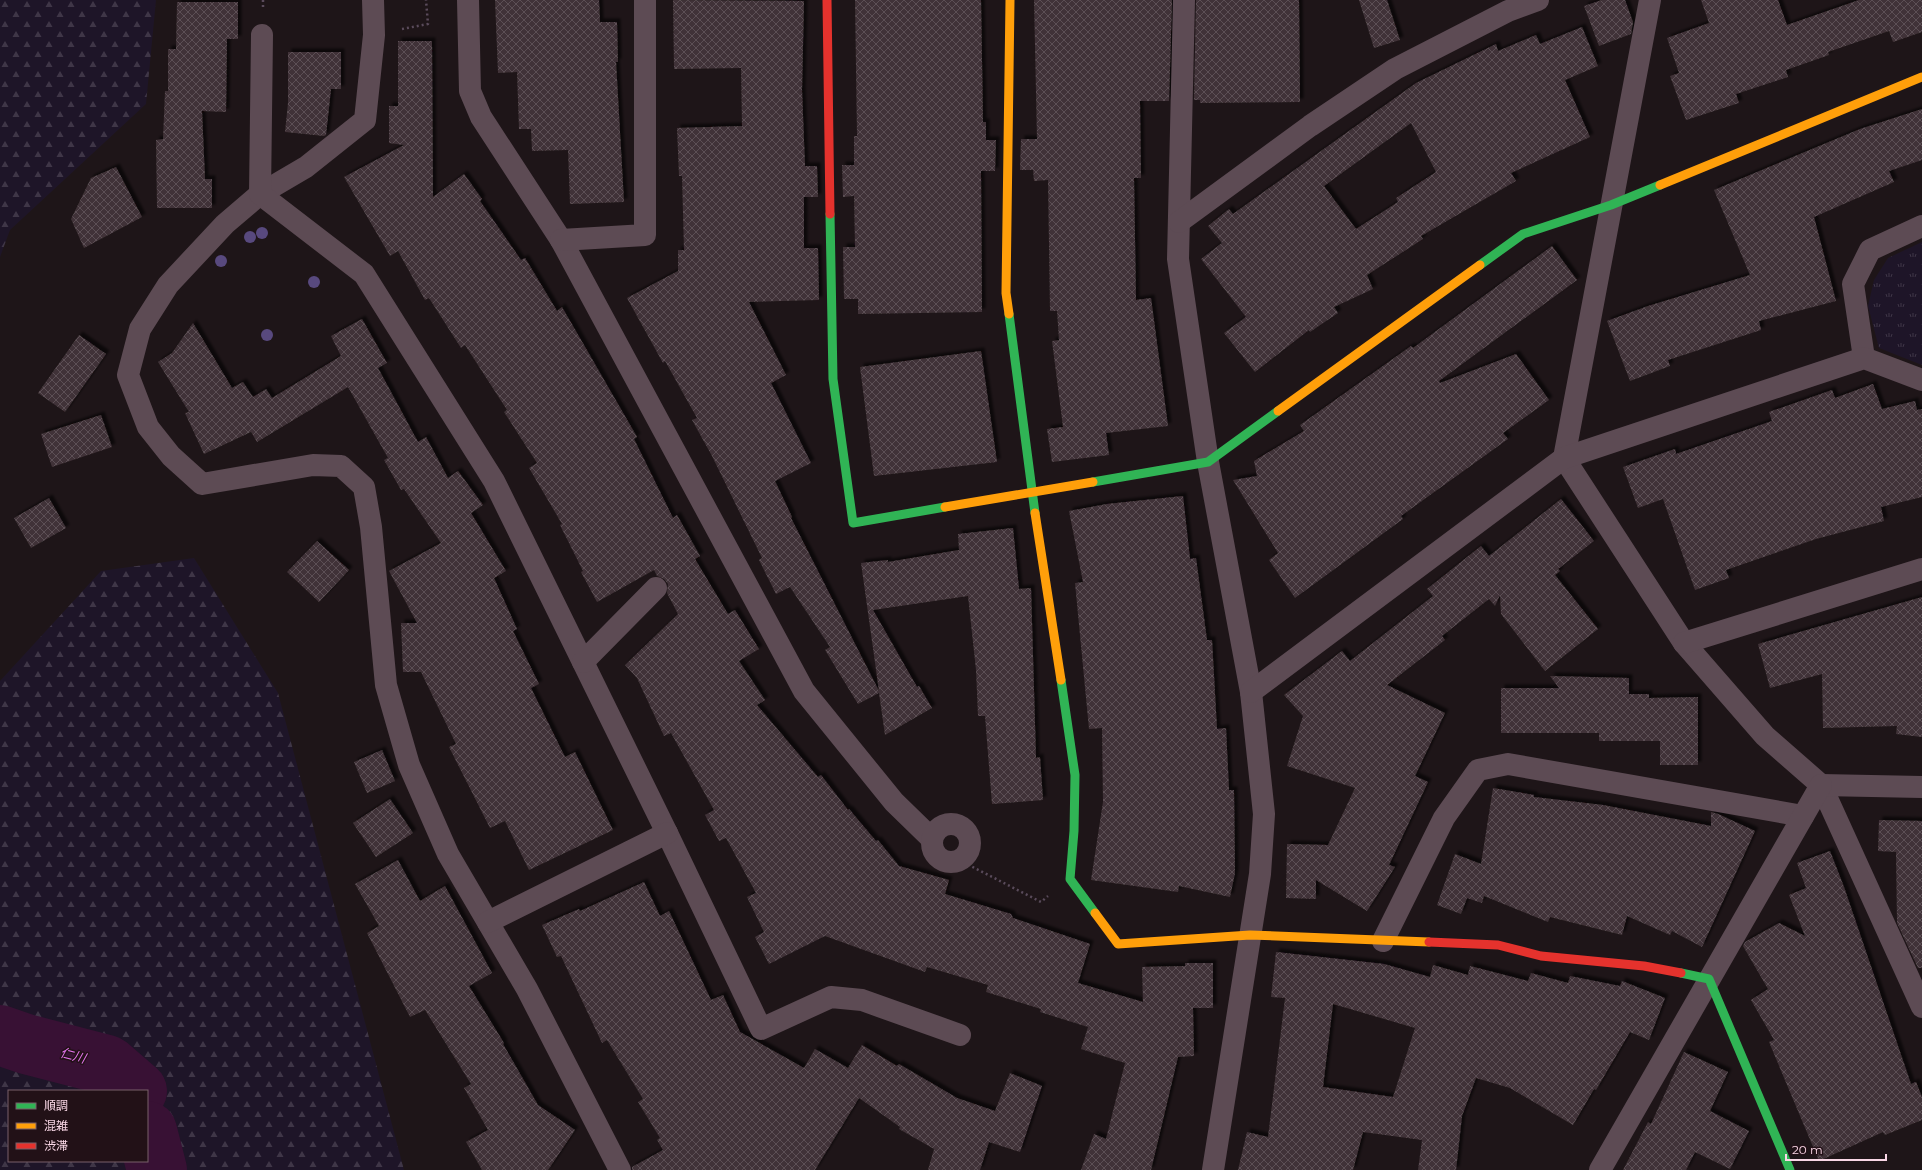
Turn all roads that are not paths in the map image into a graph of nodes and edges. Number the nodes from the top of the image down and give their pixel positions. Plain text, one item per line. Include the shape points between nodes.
1 (373, 0) edge
2 (468, 0) edge
3 (645, 0) edge
4 (827, 0) edge
5 (1010, 0) edge
6 (1184, 0) edge
7 (1538, 0) edge
8 (1650, 0) edge
9 (262, 35) dead end
10 (1922, 78) edge
11 (260, 194) junction
12 (1611, 205) junction
13 (1179, 222) junction
14 (1922, 226) edge
15 (561, 240) junction
16 (1864, 358) junction
17 (1922, 380) edge
18 (1564, 458) junction
19 (1208, 462) junction
20 (1032, 492) junction
21 (1922, 569) edge
22 (656, 588) dead end
23 (1684, 643) junction
24 (583, 662) junction
25 (1251, 692) junction
26 (1821, 785) junction
27 (1922, 787) edge
28 (1803, 816) junction
29 (667, 833) junction
30 (932, 839) junction
31 (488, 922) junction
32 (1250, 935) junction
33 (1383, 941) junction
34 (1709, 979) junction
35 (1922, 1007) edge
36 (960, 1035) dead end
37 (620, 1170) edge
38 (1213, 1170) edge
39 (1600, 1170) edge
40 (1790, 1170) edge

1 - 11 street via 374,35 365,120 306,167
2 - 15 street via 470,91 481,117
3 - 15 street via 645,235
4 - 20 street via 833,379 853,523
5 - 20 street via 1006,293
6 - 13 street
7 - 13 street via 1508,11 1395,69 1310,126
8 - 12 street
9 - 11 street
10 - 12 street
11 - 24 street via 364,274 494,481
11 - 31 street via 225,224 168,285 140,329 128,375 148,427 171,456 202,484 313,465 341,466 364,486 371,527 386,685 409,764 448,854
12 - 18 street
12 - 19 street via 1523,234
13 - 19 street via 1178,259
14 - 16 street via 1870,250 1853,284
15 - 30 street via 804,691 894,802
16 - 17 street
16 - 18 street
18 - 23 street
18 - 25 street
19 - 20 street
19 - 25 street
20 - 32 street via 1075,775 1070,879 1118,944
21 - 23 street
22 - 24 street
23 - 26 street via 1765,736
24 - 29 street
25 - 32 street via 1264,814 1260,874
26 - 27 street
26 - 28 street
26 - 35 street
28 - 33 street via 1508,764 1478,770 1444,818
28 - 34 street
29 - 31 street
29 - 36 street via 761,1029 831,997 862,1000
30 - 30 street via 939,828 947,824 956,824 966,832 969,842 967,852 959,860 948,862 938,857 932,848
31 - 37 street via 527,989
32 - 33 street
32 - 38 street
33 - 34 street via 1498,945 1541,956 1644,966
34 - 39 street
34 - 40 street

